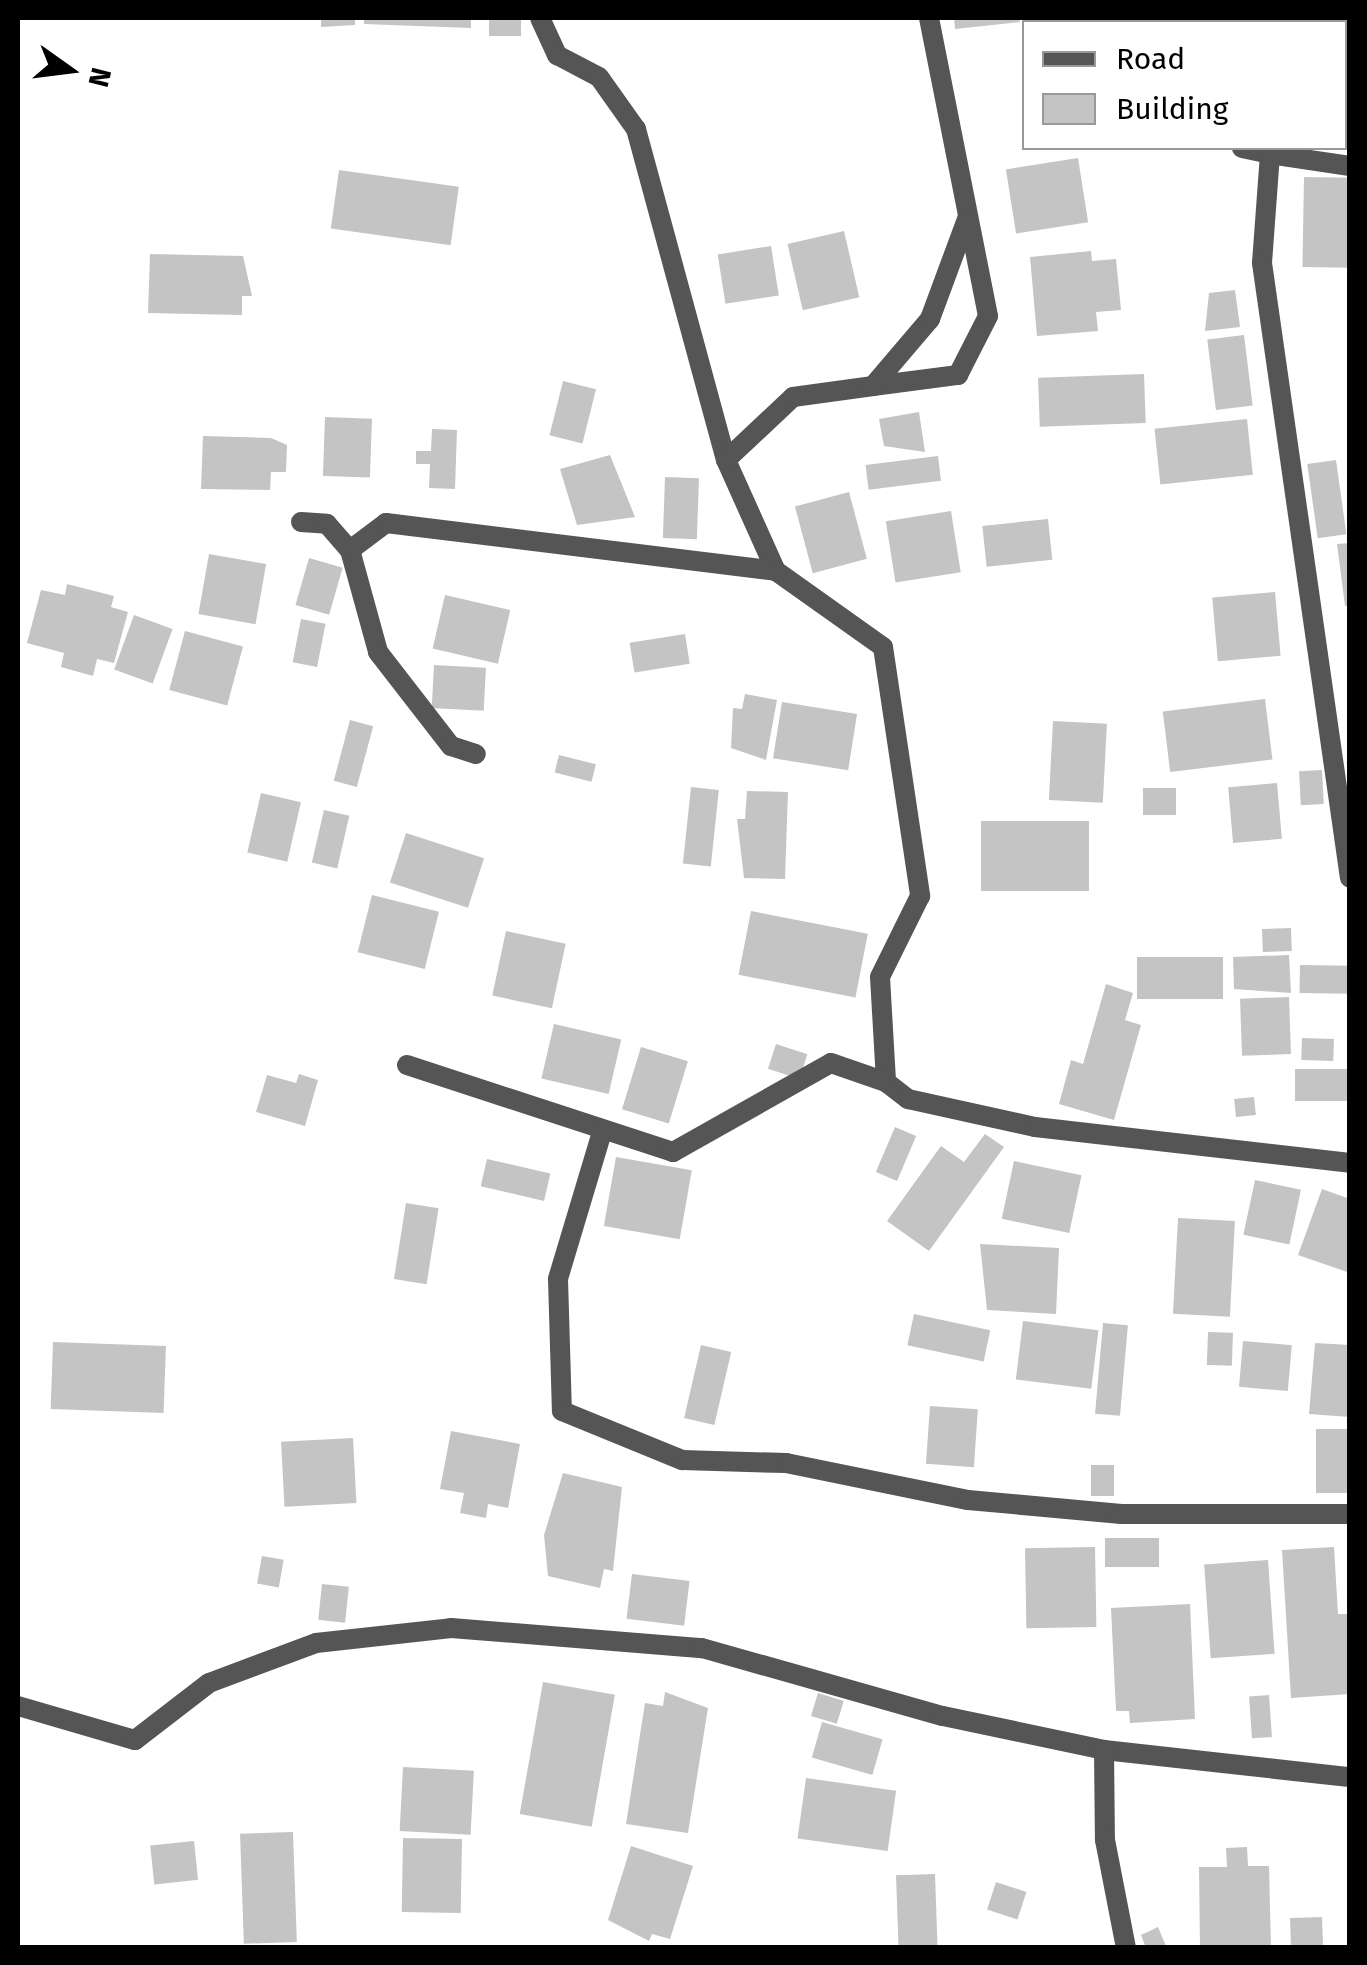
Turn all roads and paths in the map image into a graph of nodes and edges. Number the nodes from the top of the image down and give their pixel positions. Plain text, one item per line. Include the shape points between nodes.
1 (540, 18) edge
2 (929, 18) edge
3 (1251, 150) edge
4 (1270, 154) junction
5 (1350, 166) edge
6 (968, 216) junction
7 (873, 386) junction
8 (726, 460) junction
9 (300, 522) dead end
10 (350, 550) junction
11 (776, 570) junction
12 (476, 754) dead end
13 (1350, 878) edge
14 (407, 1065) dead end
15 (886, 1082) junction
16 (602, 1132) junction
17 (1350, 1164) edge
18 (1350, 1514) edge
19 (18, 1706) edge
20 (1104, 1750) junction
21 (1350, 1777) edge
22 (1126, 1948) edge

1 - 8 street via 557,55 599,77 636,129
2 - 6 street
3 - 4 street
4 - 5 street
4 - 13 street via 1262,263 1277,407
6 - 7 street via 930,319
6 - 7 street via 988,316 958,374
7 - 8 street via 793,397
8 - 11 street
9 - 10 street via 327,524
10 - 11 street via 386,523
10 - 12 street via 378,652 451,746
11 - 15 street via 883,647 920,896 880,978
14 - 16 street
15 - 16 street via 831,1063 673,1152
15 - 17 street via 908,1098 1036,1127
16 - 18 street via 558,1279 562,1411 682,1460 786,1463 968,1500 1121,1514
19 - 20 street via 134,1740 209,1683 316,1643 450,1628 702,1648 943,1716
20 - 21 street
20 - 22 street via 1106,1840

